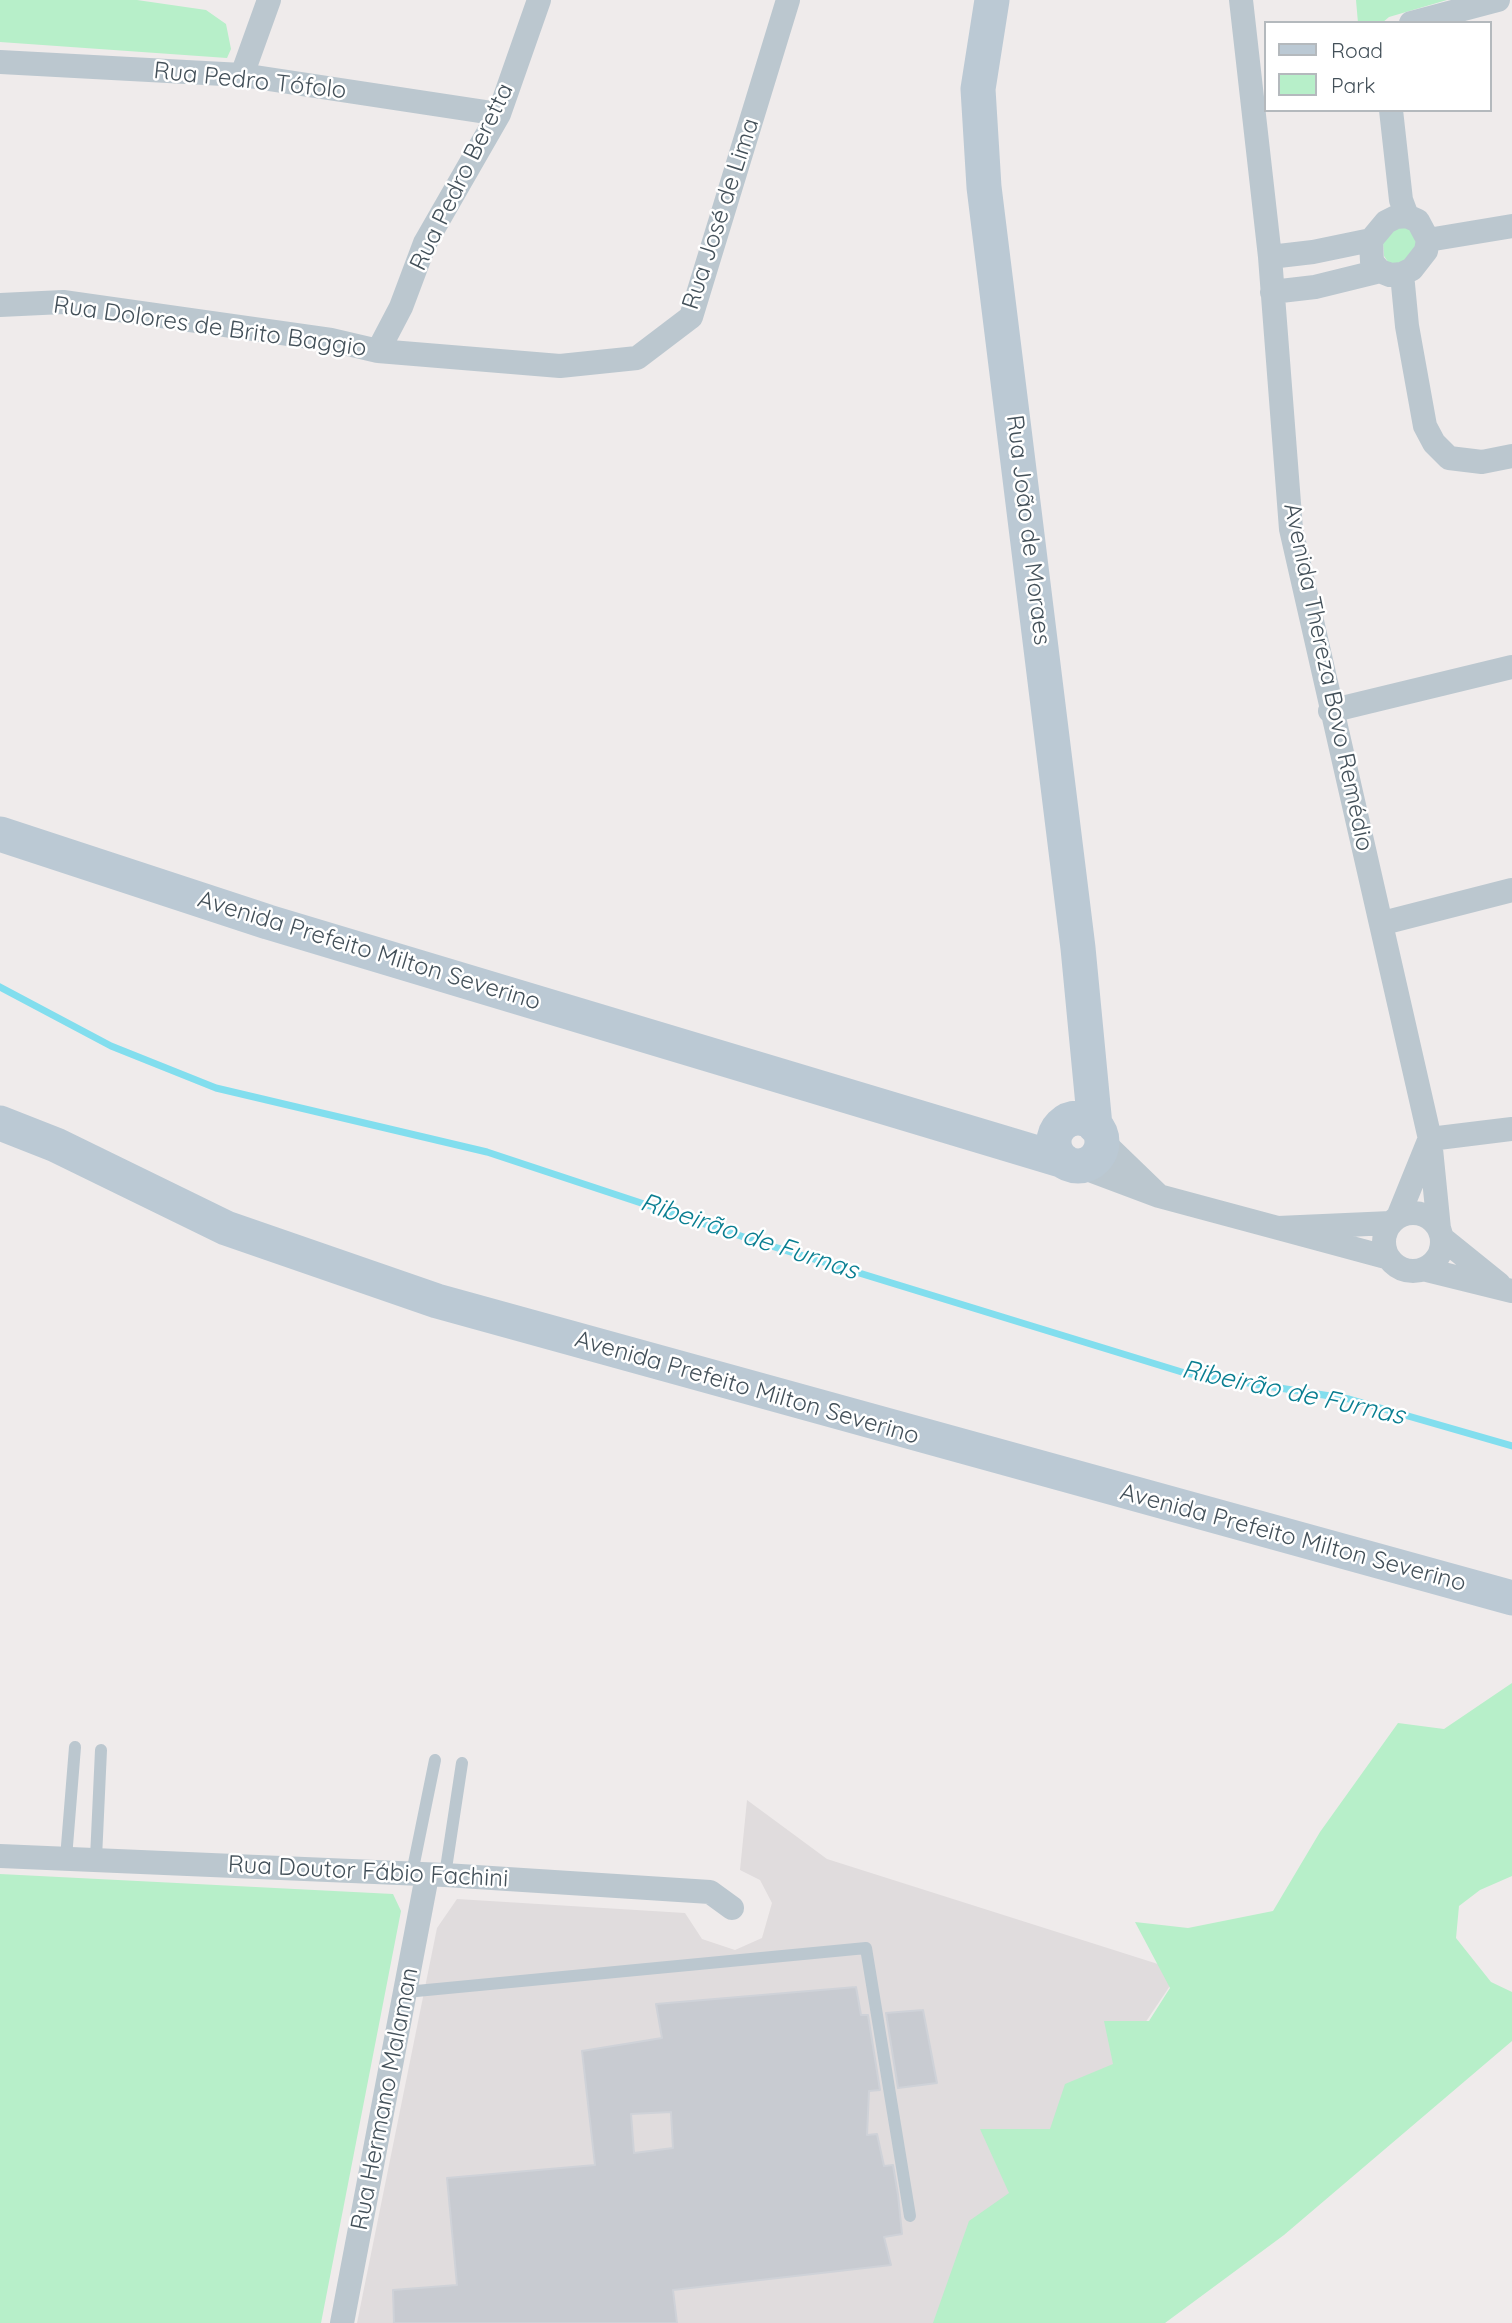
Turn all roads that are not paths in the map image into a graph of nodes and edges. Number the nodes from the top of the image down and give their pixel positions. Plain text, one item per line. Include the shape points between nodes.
1 (269, 0) edge
2 (539, 0) edge
3 (788, 0) edge
4 (992, 0) edge
5 (1241, 0) edge
6 (1498, 0) edge
7 (1419, 21) edge
8 (0, 62) edge
9 (242, 75) junction
10 (1391, 112) edge
11 (499, 114) junction
12 (1407, 216) junction
13 (1512, 226) edge
14 (1371, 240) junction
15 (1428, 240) junction
16 (1270, 257) junction
17 (1391, 273) junction
18 (1272, 292) junction
19 (0, 305) edge
20 (378, 351) junction
21 (1512, 456) edge
22 (1512, 667) edge
23 (1330, 711) junction
24 (0, 834) edge
25 (1512, 890) edge
26 (1383, 923) junction
27 (0, 1124) edge
28 (1081, 1128) junction
29 (1512, 1129) edge
30 (981, 1137) junction
31 (1430, 1139) junction
32 (1071, 1163) junction
33 (1159, 1196) junction
34 (1395, 1220) junction
35 (1278, 1228) junction
36 (1441, 1234) junction
37 (1389, 1258) junction
38 (1423, 1269) junction
39 (1509, 1290) edge
40 (1512, 1598) edge
41 (75, 1747) dead end
42 (101, 1750) dead end
43 (435, 1760) dead end
44 (462, 1763) dead end
45 (0, 1856) edge
46 (66, 1858) junction
47 (96, 1858) junction
48 (428, 1874) junction
49 (732, 1908) dead end
50 (406, 1992) junction
51 (910, 2216) dead end
52 (342, 2323) edge

1 - 9 street
2 - 11 street, Rua Pedro Beretta
3 - 20 street, Rua José de Lima via 691,317 637,358 560,366
4 - 28 street, Rua João de Moraes via 978,89 984,187 1090,1061
5 - 16 street, Avenida Thereza Bovo Remédio
6 - 7 street
8 - 9 street, Rua Pedro Tófolo
9 - 11 street, Rua Pedro Tófolo
10 - 12 street via 1401,200
11 - 20 street, Rua Pedro Beretta via 425,243 401,307
12 - 14 street via 1386,222
12 - 15 street via 1418,220
13 - 15 street
14 - 16 street
14 - 17 street via 1372,262
15 - 17 street via 1426,251 1412,269
16 - 18 street, Avenida Thereza Bovo Remédio
17 - 18 street
17 - 21 street via 1407,326 1425,426 1434,443 1449,458 1482,462
18 - 23 street, Avenida Thereza Bovo Remédio via 1291,529
19 - 20 street, Rua Dolores de Brito Baggio via 63,302 331,340
22 - 23 street
23 - 26 street, Avenida Thereza Bovo Remédio
24 - 30 street, Avenida Prefeito Milton Severino via 268,922
25 - 26 street
26 - 31 street, Avenida Thereza Bovo Remédio
27 - 40 street, Avenida Prefeito Milton Severino via 55,1145 226,1228 437,1301
28 - 30 street, Avenida Prefeito Milton Severino
28 - 32 street via 1054,1140 1058,1155
28 - 33 street, Avenida Prefeito Milton Severino
29 - 31 street
30 - 32 street, Avenida Prefeito Milton Severino
31 - 34 street
31 - 36 street, Avenida Thereza Bovo Remédio
32 - 33 street, Avenida Prefeito Milton Severino
33 - 35 street, Avenida Prefeito Milton Severino
34 - 35 street, Avenida Prefeito Milton Severino
34 - 36 street, Avenida Prefeito Milton Severino via 1412,1212 1426,1215
34 - 37 street via 1384,1240
35 - 37 street, Avenida Prefeito Milton Severino
36 - 38 street via 1438,1257
36 - 39 street, Avenida Prefeito Milton Severino
37 - 38 street, Avenida Prefeito Milton Severino via 1405,1269
38 - 39 street, Avenida Prefeito Milton Severino
41 - 46 lane
42 - 47 lane
43 - 48 lane
44 - 48 lane
45 - 46 street, Rua Doutor Fábio Fachini
46 - 47 street, Rua Doutor Fábio Fachini
47 - 48 street, Rua Doutor Fábio Fachini
48 - 49 street, Rua Doutor Fábio Fachini via 710,1892
48 - 50 street, Rua Hermano Malaman
50 - 51 lane via 866,1948
50 - 52 street, Rua Hermano Malaman

